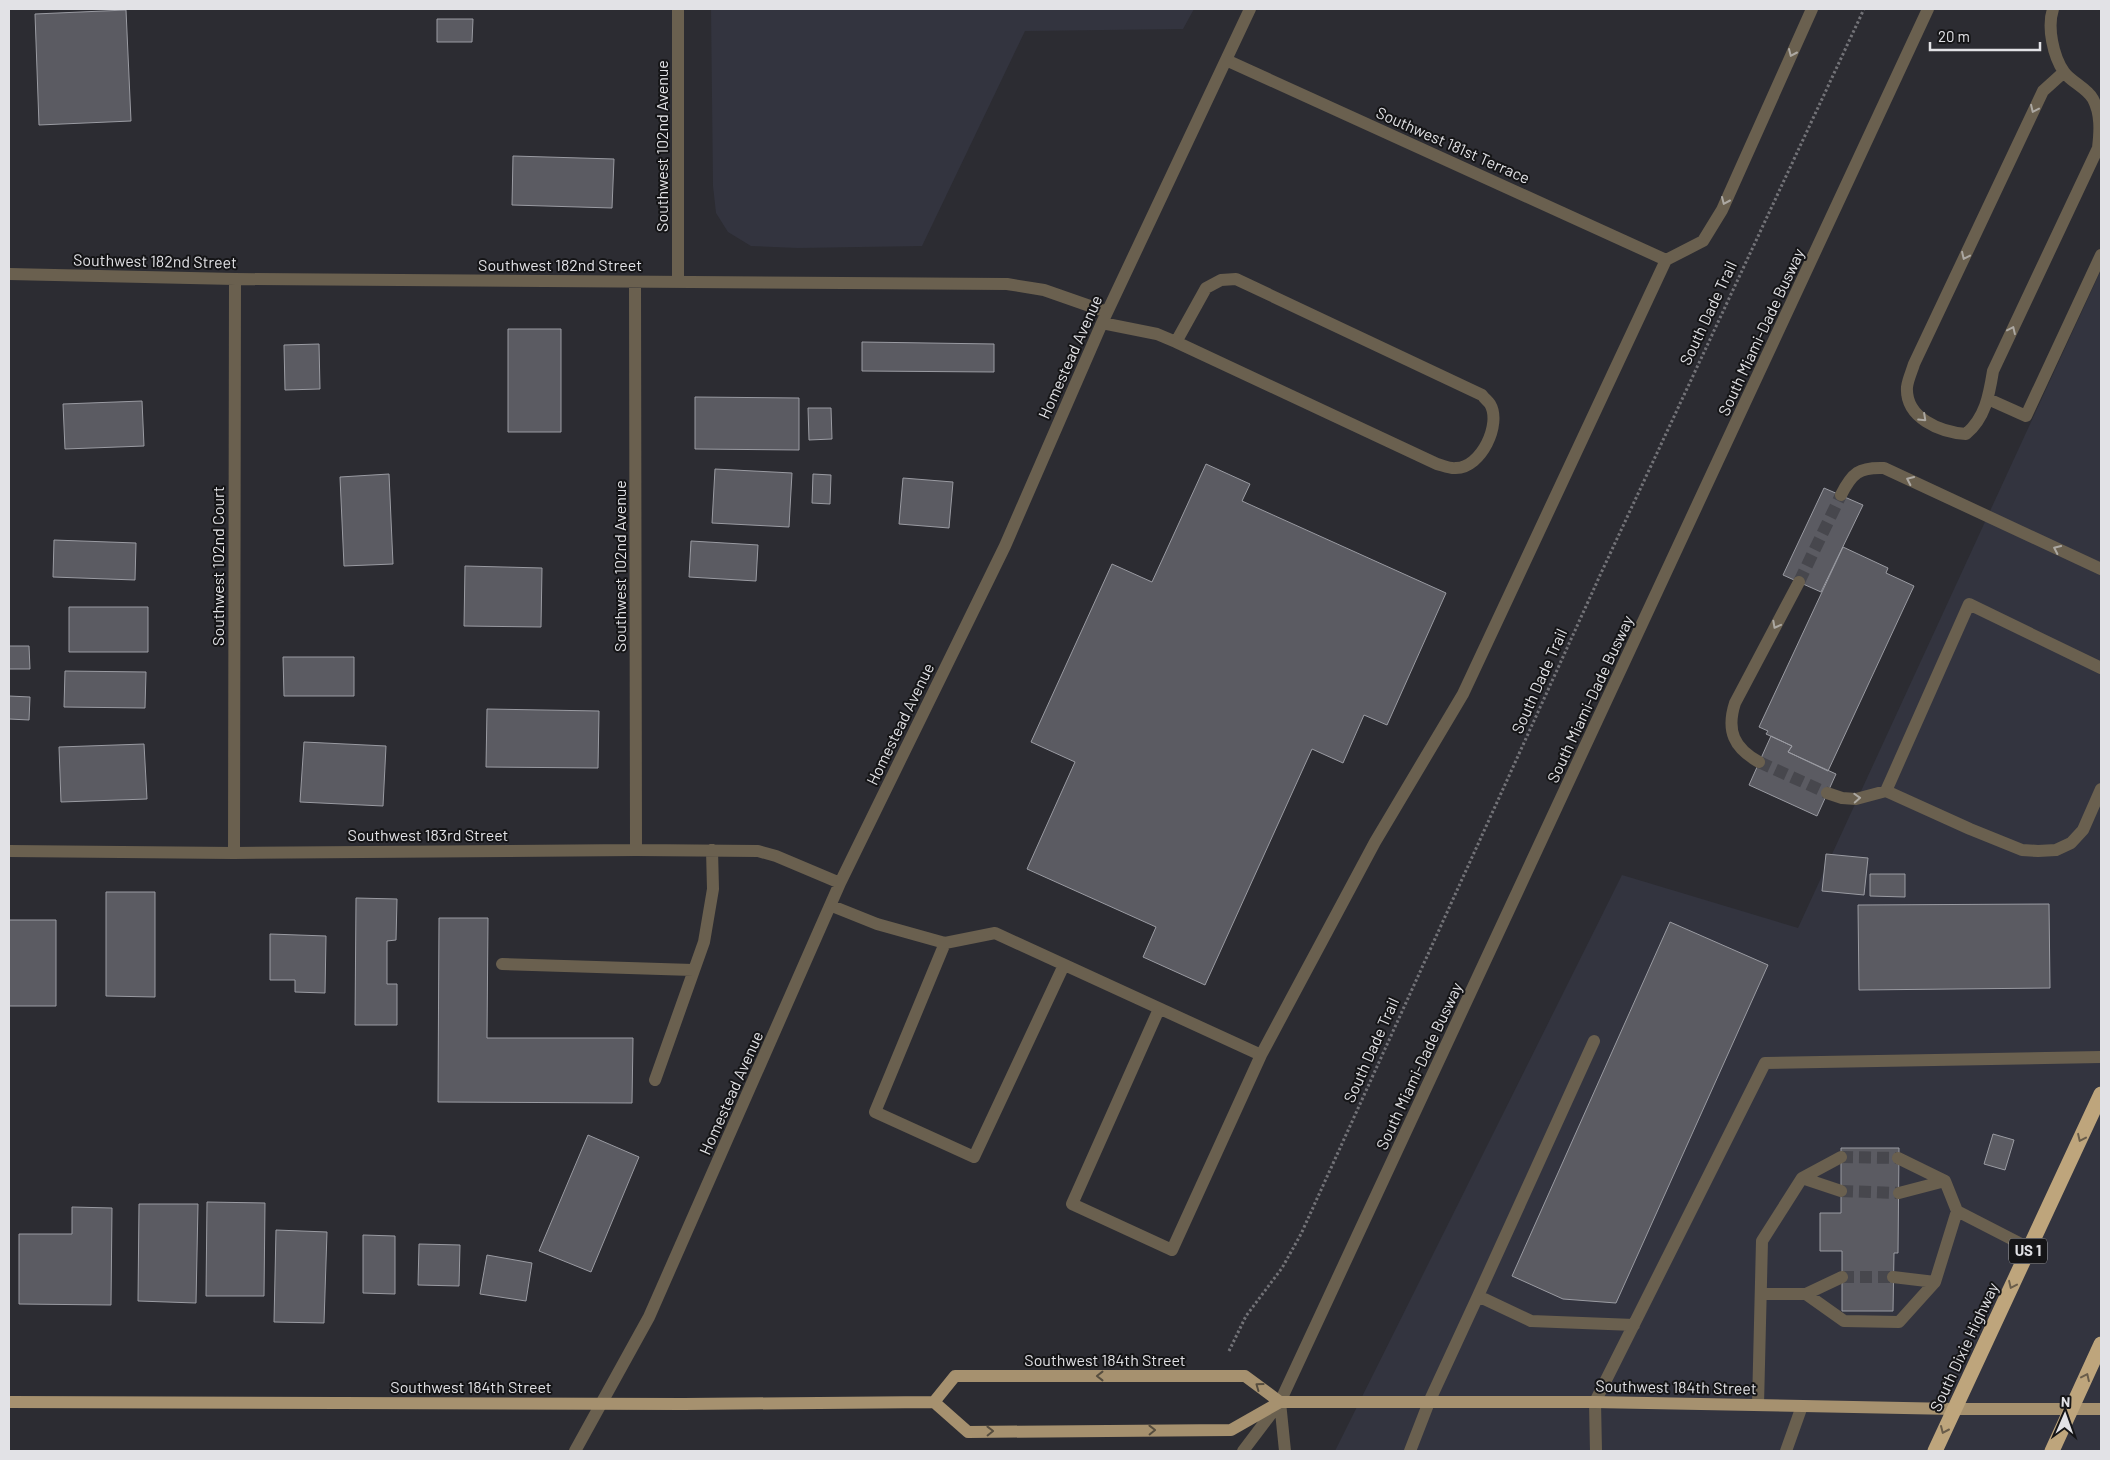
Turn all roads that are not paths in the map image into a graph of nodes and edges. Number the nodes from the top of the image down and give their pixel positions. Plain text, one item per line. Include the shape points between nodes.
1 (678, 9) edge
2 (1250, 9) edge
3 (1812, 9) edge
4 (1928, 9) edge
5 (2053, 9) edge
6 (1226, 60) junction
7 (2064, 72) junction
8 (2100, 149) edge
9 (2101, 255) edge
10 (1666, 260) junction
11 (9, 274) edge
12 (235, 280) junction
13 (635, 282) junction
14 (678, 282) junction
15 (1105, 318) junction
16 (1176, 342) junction
17 (1988, 399) junction
18 (1840, 495) tunnel mouth
19 (2101, 570) edge
20 (1799, 582) tunnel mouth
21 (2101, 668) edge
22 (1759, 762) tunnel mouth
23 (2101, 789) edge
24 (1886, 791) junction
25 (1827, 793) tunnel mouth
26 (636, 850) junction
27 (712, 850) junction
28 (9, 851) edge
29 (234, 853) junction
30 (840, 883) junction
31 (832, 906) junction
32 (945, 943) junction
33 (502, 964) dead end
34 (1064, 965) junction
35 (694, 970) junction
36 (1159, 1009) junction
37 (1594, 1041) dead end
38 (1261, 1055) junction
39 (2101, 1057) edge
40 (655, 1080) dead end
41 (2101, 1094) edge
42 (1841, 1157) tunnel mouth
43 (1898, 1158) tunnel mouth
44 (1802, 1178) junction
45 (1946, 1181) junction
46 (1841, 1191) tunnel mouth
47 (1899, 1193) tunnel mouth
48 (1957, 1211) junction
49 (2030, 1248) junction
50 (1842, 1277) tunnel mouth
51 (1894, 1277) tunnel mouth
52 (1935, 1282) junction
53 (1761, 1294) junction
54 (1806, 1294) junction
55 (1478, 1296) junction
56 (1634, 1325) junction
57 (2101, 1344) edge
58 (9, 1402) edge
59 (934, 1402) junction
60 (1280, 1402) junction
61 (1429, 1402) junction
62 (1595, 1402) junction
63 (600, 1403) junction
64 (1758, 1405) junction
65 (1802, 1406) junction
66 (1954, 1409) junction
67 (2101, 1409) edge
68 (2071, 1410) junction
69 (575, 1451) edge
70 (1243, 1451) edge
71 (1284, 1451) edge
72 (1410, 1451) edge
73 (1596, 1451) edge
74 (1786, 1451) edge
75 (1935, 1451) edge
76 (2052, 1451) edge

1 - 14 street, Southwest 102nd Avenue
2 - 6 street, Homestead Avenue
3 -> 10 street via 1722,210 1703,241
4 - 60 street, South Miami-Dade Busway
5 - 7 street via 2049,30
6 - 10 street, Southwest 181st Terrace
6 - 15 street, Homestead Avenue
7 - 8 street via 2092,98 2101,125
7 -> 17 street via 2043,91 1914,364 1907,387 1910,404 1927,423 1949,433 1966,434 1977,424
17 -> 8 street via 1993,371
9 - 17 street via 2026,416
10 - 38 street via 1463,694 1375,842
11 - 12 street, Southwest 182nd Street
12 - 13 street, Southwest 182nd Street
12 - 29 street, Southwest 102nd Court
13 - 14 street, Southwest 182nd Street
13 - 26 street, Southwest 102nd Avenue
14 - 15 street, Southwest 182nd Street via 1007,284 1044,290
15 - 16 street, Southwest 182nd Street
15 - 30 street, Homestead Avenue via 1005,546
16 - 16 street, Southwest 182nd Street via 1437,464 1456,469 1474,462 1485,449 1493,427 1491,405 1482,395 1236,279 1221,280 1206,288
19 -> 18 street via 1884,468 1860,470
20 -> 22 street via 1732,713 1734,739 1746,755
21 - 24 street via 1969,604
23 - 24 street via 2083,830 2071,843 2056,850 2038,851 2022,850 1970,830
25 -> 24 street via 1856,799
26 - 27 street, Southwest 183rd Street
26 - 29 street, Southwest 183rd Street
27 - 30 street, Southwest 183rd Street via 767,853
27 - 35 street via 713,889 704,942
28 - 29 street, Southwest 183rd Street
30 - 31 street, Homestead Avenue
31 - 32 street via 877,924
31 - 63 street, Homestead Avenue via 649,1317
32 - 34 street via 995,933
32 - 34 street via 875,1112 974,1157
33 - 35 street
34 - 36 street
35 - 40 street
36 - 38 street
36 - 38 street via 1072,1204 1172,1250
37 - 55 street
39 - 56 street via 1765,1063
41 -> 49 highway, South Dixie Highway / US 1
42 - 44 street
43 - 45 street
44 - 46 street
44 - 53 street via 1762,1241
45 - 47 street
45 - 48 street
48 - 49 street
48 - 52 street
49 -> 66 highway, South Dixie Highway / US 1
50 - 54 street
51 - 52 street
52 - 54 street via 1898,1322 1844,1320
53 - 54 street
53 - 64 street
55 - 56 street via 1531,1321
55 - 61 street
56 - 62 street
68 -> 57 highway
58 - 63 main road, Southwest 184th Street
59 -> 60 main road, Southwest 184th Street via 968,1432 1231,1430
60 -> 59 main road, Southwest 184th Street via 1245,1376 955,1376
59 - 63 main road, Southwest 184th Street
60 - 61 main road, Southwest 184th Street
60 - 70 street, South Miami-Dade Busway
60 - 71 street, South Miami-Dade Busway
61 - 62 main road, Southwest 184th Street
61 - 72 street
62 - 64 main road, Southwest 184th Street
62 - 73 street
63 - 69 street, Homestead Avenue
64 - 65 main road, Southwest 184th Street
65 - 66 main road, Southwest 184th Street
65 - 74 street
66 - 68 main road, Southwest 184th Street
66 -> 75 highway, South Dixie Highway / US 1
67 - 68 main road, Southwest 184th Street
68 - 76 highway

